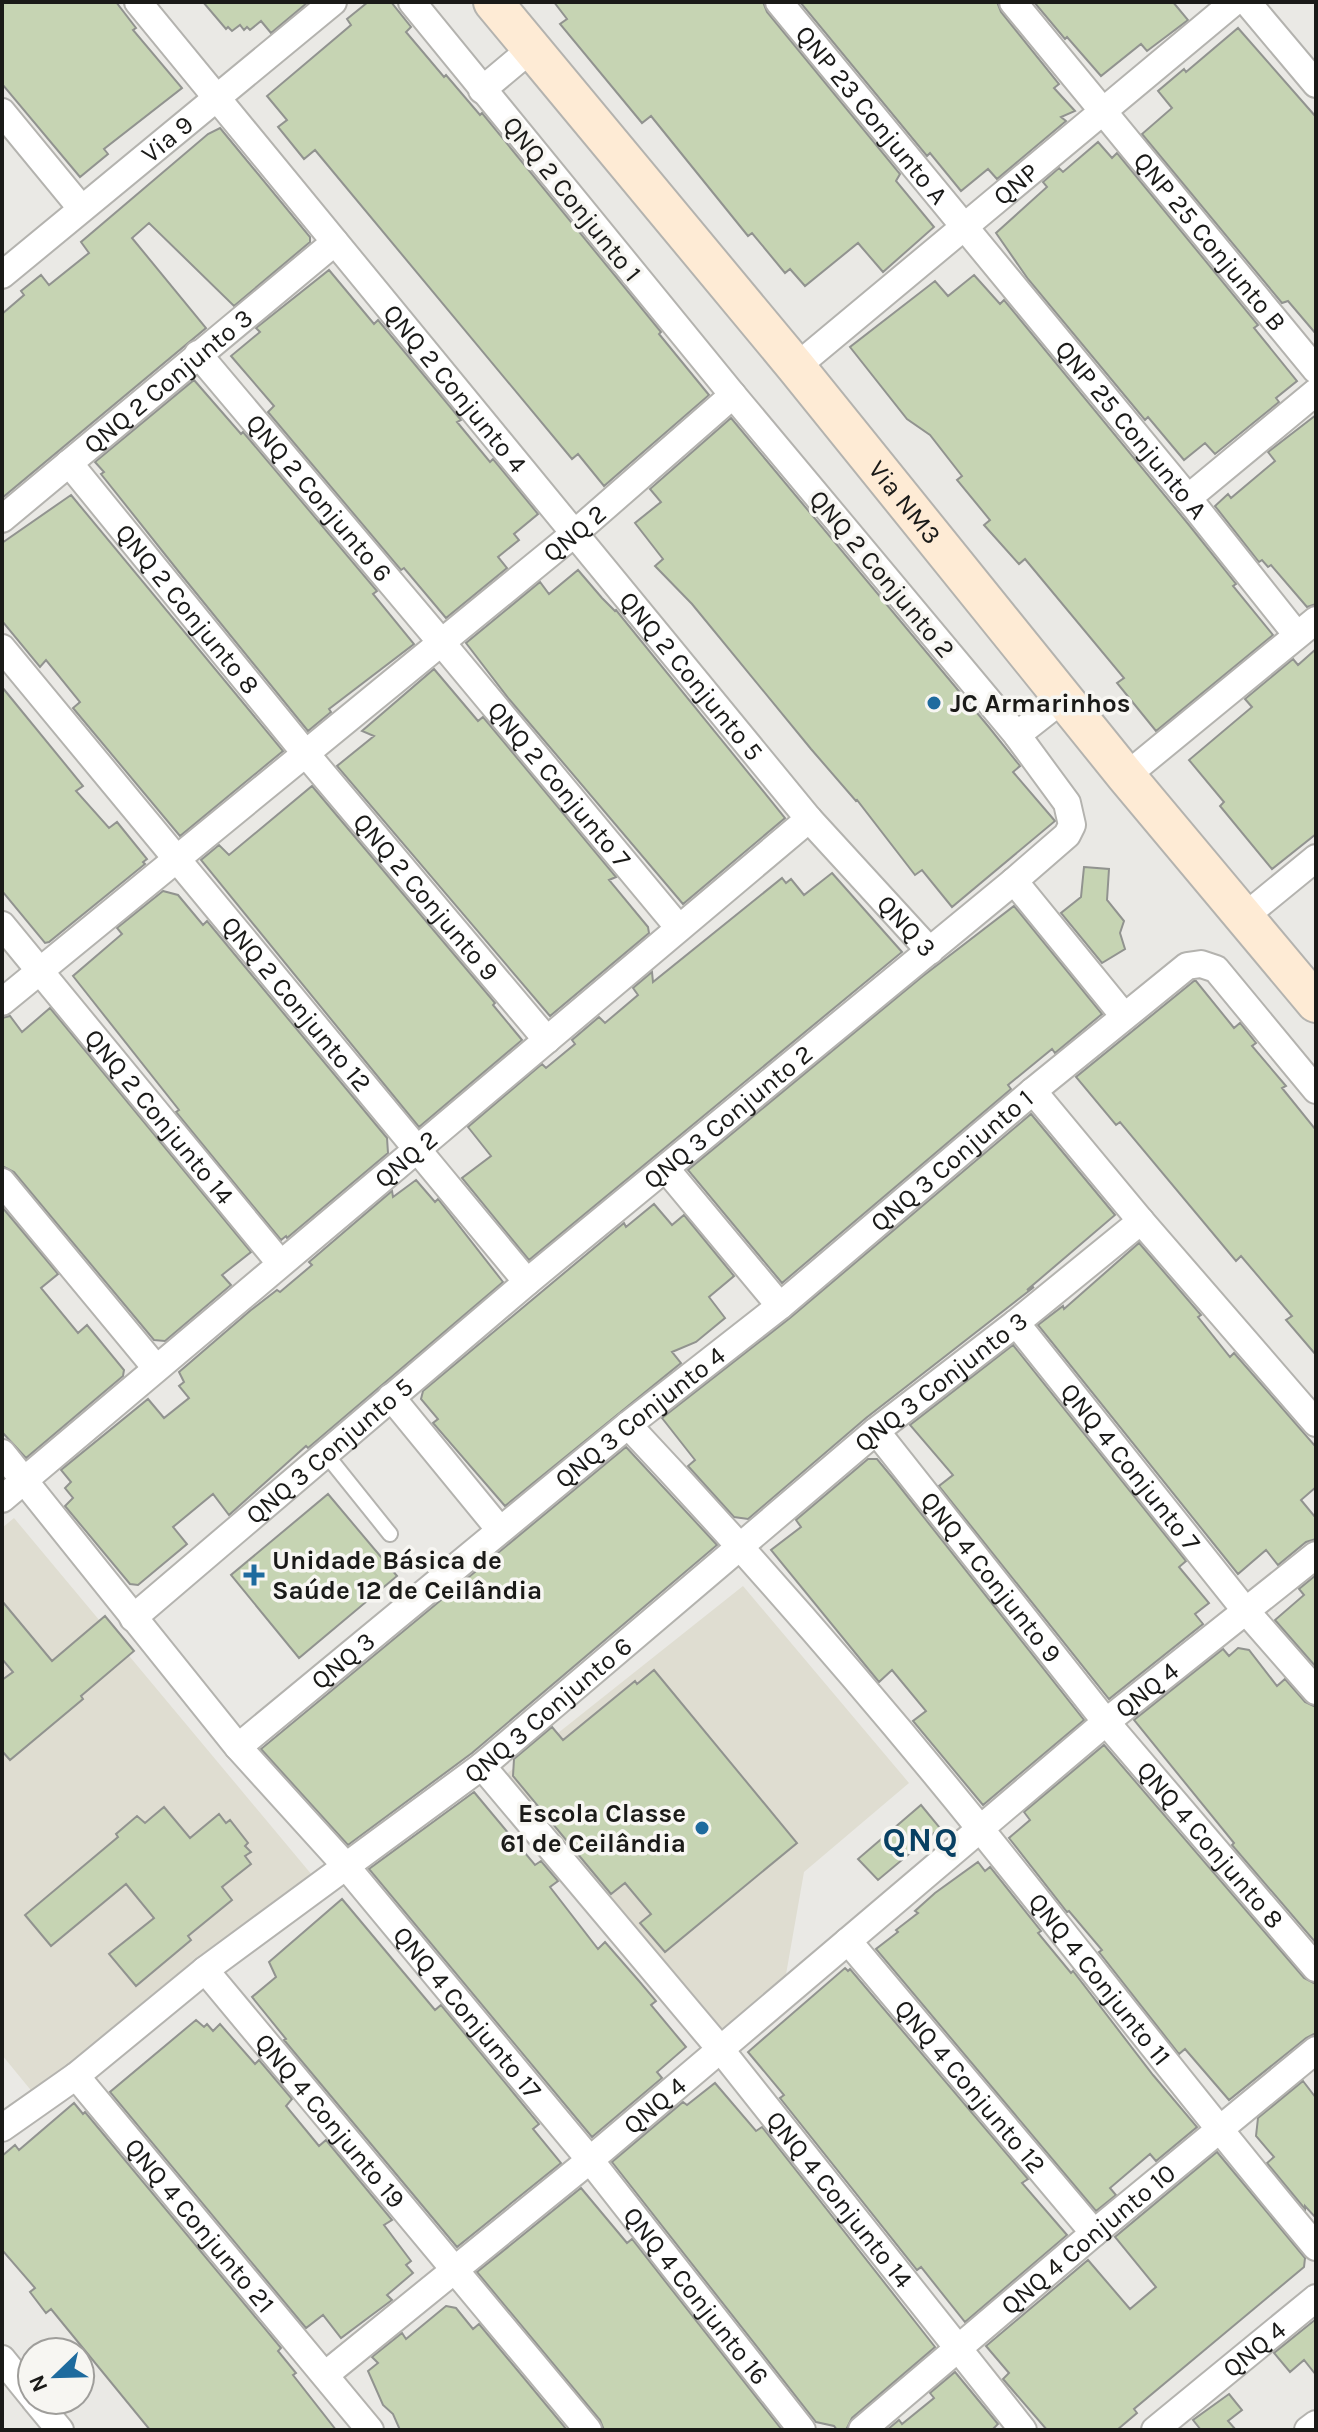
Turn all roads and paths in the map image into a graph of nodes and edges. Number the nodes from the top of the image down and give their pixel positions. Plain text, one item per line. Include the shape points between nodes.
1 (138, 2) edge
2 (333, 2) edge
3 (412, 2) edge
4 (493, 2) edge
5 (779, 2) edge
6 (1013, 2) edge
7 (1234, 2) edge
8 (1247, 2) edge
9 (531, 49) junction
10 (1316, 84) edge
11 (482, 90) junction
12 (217, 97) junction
13 (1104, 111) junction
14 (2, 112) edge
15 (81, 208) junction
16 (963, 228) junction
17 (335, 242) junction
18 (2, 275) edge
19 (198, 354) junction
20 (796, 367) junction
21 (1316, 370) edge
22 (1316, 392) edge
23 (733, 395) junction
24 (69, 463) junction
25 (1188, 498) junction
26 (2, 519) edge
27 (575, 533) junction
28 (1307, 627) edge
29 (441, 642) junction
30 (2, 648) edge
31 (1064, 698) junction
32 (1017, 735) junction
33 (306, 754) junction
34 (1126, 776) junction
35 (809, 819) junction
36 (1067, 835) joint
37 (175, 858) junction
38 (1316, 858) edge
39 (1014, 881) junction
40 (1244, 917) junction
41 (2, 925) edge
42 (679, 928) junction
43 (930, 951) junction
44 (39, 971) junction
45 (2, 1002) edge
46 (1316, 1003) edge
47 (1124, 1016) junction
48 (547, 1040) junction
49 (1316, 1090) edge
50 (1033, 1091) junction
51 (416, 1149) junction
52 (666, 1169) junction
53 (2, 1182) edge
54 (1141, 1221) junction
55 (280, 1263) junction
56 (527, 1282) junction
57 (780, 1306) junction
58 (1016, 1323) junction
59 (156, 1368) junction
60 (391, 1397) junction
61 (1316, 1423) edge
62 (628, 1425) junction
63 (876, 1431) junction
64 (2, 1453) edge
65 (325, 1453) junction
66 (25, 1479) junction
67 (2, 1499) edge
68 (500, 1530) junction
69 (390, 1534) dead end
70 (742, 1547) junction
71 (1316, 1555) edge
72 (1245, 1610) junction
73 (133, 1618) junction
74 (1316, 1691) edge
75 (1106, 1722) junction
76 (238, 1747) junction
77 (482, 1766) junction
78 (981, 1829) junction
79 (345, 1865) junction
80 (848, 1941) junction
81 (1316, 1968) edge
82 (205, 1970) junction
83 (721, 2050) junction
84 (1316, 2050) edge
85 (76, 2076) junction
86 (2, 2128) edge
87 (1218, 2130) junction
88 (590, 2160) junction
89 (1094, 2233) junction
90 (1316, 2247) edge
91 (456, 2272) junction
92 (1316, 2298) edge
93 (957, 2349) junction
94 (2, 2359) edge
95 (325, 2375) junction
96 (16, 2376) edge
97 (1316, 2424) edge
98 (370, 2430) edge
99 (588, 2430) edge
100 (802, 2430) edge
101 (862, 2430) edge
102 (1023, 2430) edge
103 (1155, 2430) edge
104 (1308, 2430) edge

1 - 12 street
2 - 12 street, Via 9
3 - 11 street, QNQ 2 Conjunto 1
4 - 9 main road, Via NM3
5 - 16 street, QNP 23 Conjunto A
6 - 13 street, QNP 25 Conjunto B
7 - 13 street, QNP
8 - 10 street
9 - 11 street
9 - 20 main road, Via NM3
11 - 23 street, QNQ 2 Conjunto 1
12 - 15 street, Via 9
12 - 17 street
13 - 16 street, QNP
13 - 21 street, QNP 25 Conjunto B
14 - 15 street
15 - 18 street, Via 9
16 - 20 street, QNP
16 - 25 street, QNP 25 Conjunto A
17 - 19 street, QNQ 2 Conjunto 3
17 - 27 street, QNQ 2 Conjunto 4
19 - 24 street, QNQ 2 Conjunto 3
19 - 29 street, QNQ 2 Conjunto 6
20 - 31 main road, Via NM3
22 - 25 street
23 - 27 street, QNQ 2
23 - 32 street, QNQ 2 Conjunto 2
24 - 26 street, QNQ 2 Conjunto 3
24 - 33 street, QNQ 2 Conjunto 8
25 - 28 street, QNP 25 Conjunto A
27 - 29 street, QNQ 2
27 - 35 street, QNQ 2 Conjunto 5
28 - 34 street
29 - 33 street, QNQ 2
29 - 42 street, QNQ 2 Conjunto 7
30 - 37 street, QNQ 2 Conjunto 12
31 - 32 street
31 - 34 main road, Via NM3
32 - 36 street, QNQ 2 Conjunto 2 via 1067,803 1072,825
33 - 37 street, QNQ 2
33 - 48 street, QNQ 2 Conjunto 9
34 - 40 main road, Via NM3
35 - 42 street, QNQ 2
35 - 43 street, QNQ 3
36 - 39 street, QNQ 3
37 - 44 street, QNQ 2
37 - 51 street, QNQ 2 Conjunto 12
38 - 40 street
39 - 43 street, QNQ 3
39 - 47 street
40 - 46 main road, Via NM3
41 - 44 street, QNQ 2 Conjunto 14
42 - 48 street, QNQ 2
43 - 52 street, QNQ 3 Conjunto 2
44 - 45 street, QNQ 2
44 - 55 street, QNQ 2 Conjunto 14
47 - 49 street via 1187,966 1216,969
47 - 50 street, QNQ 3 Conjunto 1
48 - 51 street, QNQ 2
50 - 54 street
50 - 57 street, QNQ 3 Conjunto 1
51 - 55 street, QNQ 2
51 - 56 street
52 - 56 street, QNQ 3 Conjunto 2
52 - 57 street
53 - 59 street
54 - 58 street, QNQ 3 Conjunto 3
54 - 61 street
55 - 59 street, QNQ 2
56 - 60 street, QNQ 3 Conjunto 5
57 - 62 street, QNQ 3 Conjunto 4
58 - 63 street, QNQ 3 Conjunto 3
58 - 72 street, QNQ 4 Conjunto 7
59 - 66 street, QNQ 2
60 - 65 street, QNQ 3 Conjunto 5
60 - 68 street
62 - 68 street, QNQ 3 Conjunto 4
62 - 70 street
63 - 70 street, QNQ 3 Conjunto 3
63 - 75 street, QNQ 4 Conjunto 9
64 - 66 street
65 - 69 lane
65 - 73 street, QNQ 3 Conjunto 5
66 - 67 street, QNQ 2
66 - 73 street
68 - 76 street, QNQ 3
70 - 77 street, QNQ 3 Conjunto 6
70 - 78 street
71 - 72 street, QNQ 4
72 - 74 street, QNQ 4 Conjunto 7
72 - 75 street, QNQ 4
73 - 76 street
75 - 78 street, QNQ 4
75 - 81 street, QNQ 4 Conjunto 8
76 - 79 street
77 - 79 street, QNQ 3 Conjunto 6
77 - 83 street, QNQ 4 Conjunto 14
78 - 80 street, QNQ 4
78 - 87 street, QNQ 4 Conjunto 11
79 - 82 street
79 - 88 street, QNQ 4 Conjunto 17
80 - 83 street, QNQ 4
80 - 89 street, QNQ 4 Conjunto 12
82 - 85 street
82 - 91 street, QNQ 4 Conjunto 19
83 - 88 street, QNQ 4
83 - 93 street, QNQ 4 Conjunto 14
84 - 87 street, QNQ 4 Conjunto 10
85 - 86 street
85 - 95 street, QNQ 4 Conjunto 21
87 - 89 street, QNQ 4 Conjunto 10
87 - 90 street
88 - 91 street, QNQ 4
88 - 100 street, QNQ 4 Conjunto 16
89 - 93 street, QNQ 4 Conjunto 10
91 - 95 street, QNQ 4
91 - 99 street, QNQ 4 Conjunto 19
92 - 103 street, QNQ 4
93 - 101 street, QNQ 4 Conjunto 10
93 - 102 street
94 - 96 street
95 - 98 street, QNQ 4 Conjunto 21
97 - 104 street

